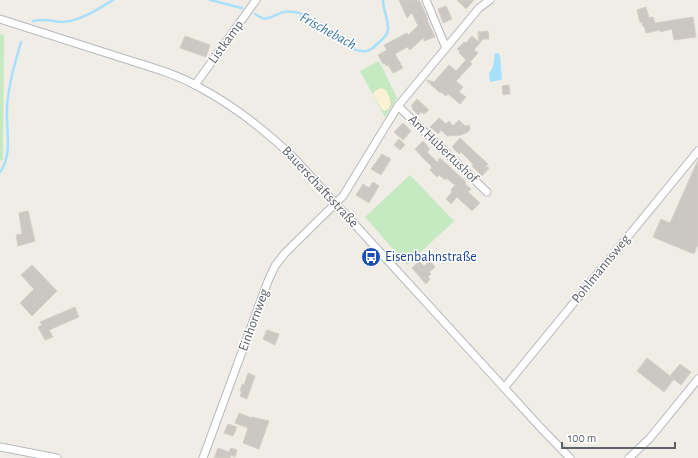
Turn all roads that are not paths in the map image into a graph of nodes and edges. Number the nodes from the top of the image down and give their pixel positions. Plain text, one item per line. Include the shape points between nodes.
1 (256, 0) edge
2 (426, 0) edge
3 (490, 0) edge
4 (0, 19) edge
5 (446, 48) junction
6 (195, 85) junction
7 (398, 106) junction
8 (698, 151) edge
9 (487, 192) dead end
10 (337, 203) junction
11 (698, 379) edge
12 (504, 388) junction
13 (0, 447) edge
14 (57, 458) edge
15 (203, 458) edge
16 (570, 458) edge
17 (628, 458) edge

1 - 6 street, Listkamp
2 - 5 street
3 - 5 street via 479,8
4 - 6 street, Bauerschaftsstraße via 161,71
5 - 7 street
6 - 10 street, Bauerschaftsstraße via 224,101 276,140
7 - 9 street, Am Hubertushof
7 - 10 street
8 - 12 street, Pohlmannsweg
10 - 12 street, Bauerschaftsstraße
10 - 15 street, Einhornweg via 275,266
11 - 17 street via 650,438
12 - 16 street, Bauerschaftsstraße
13 - 14 street

